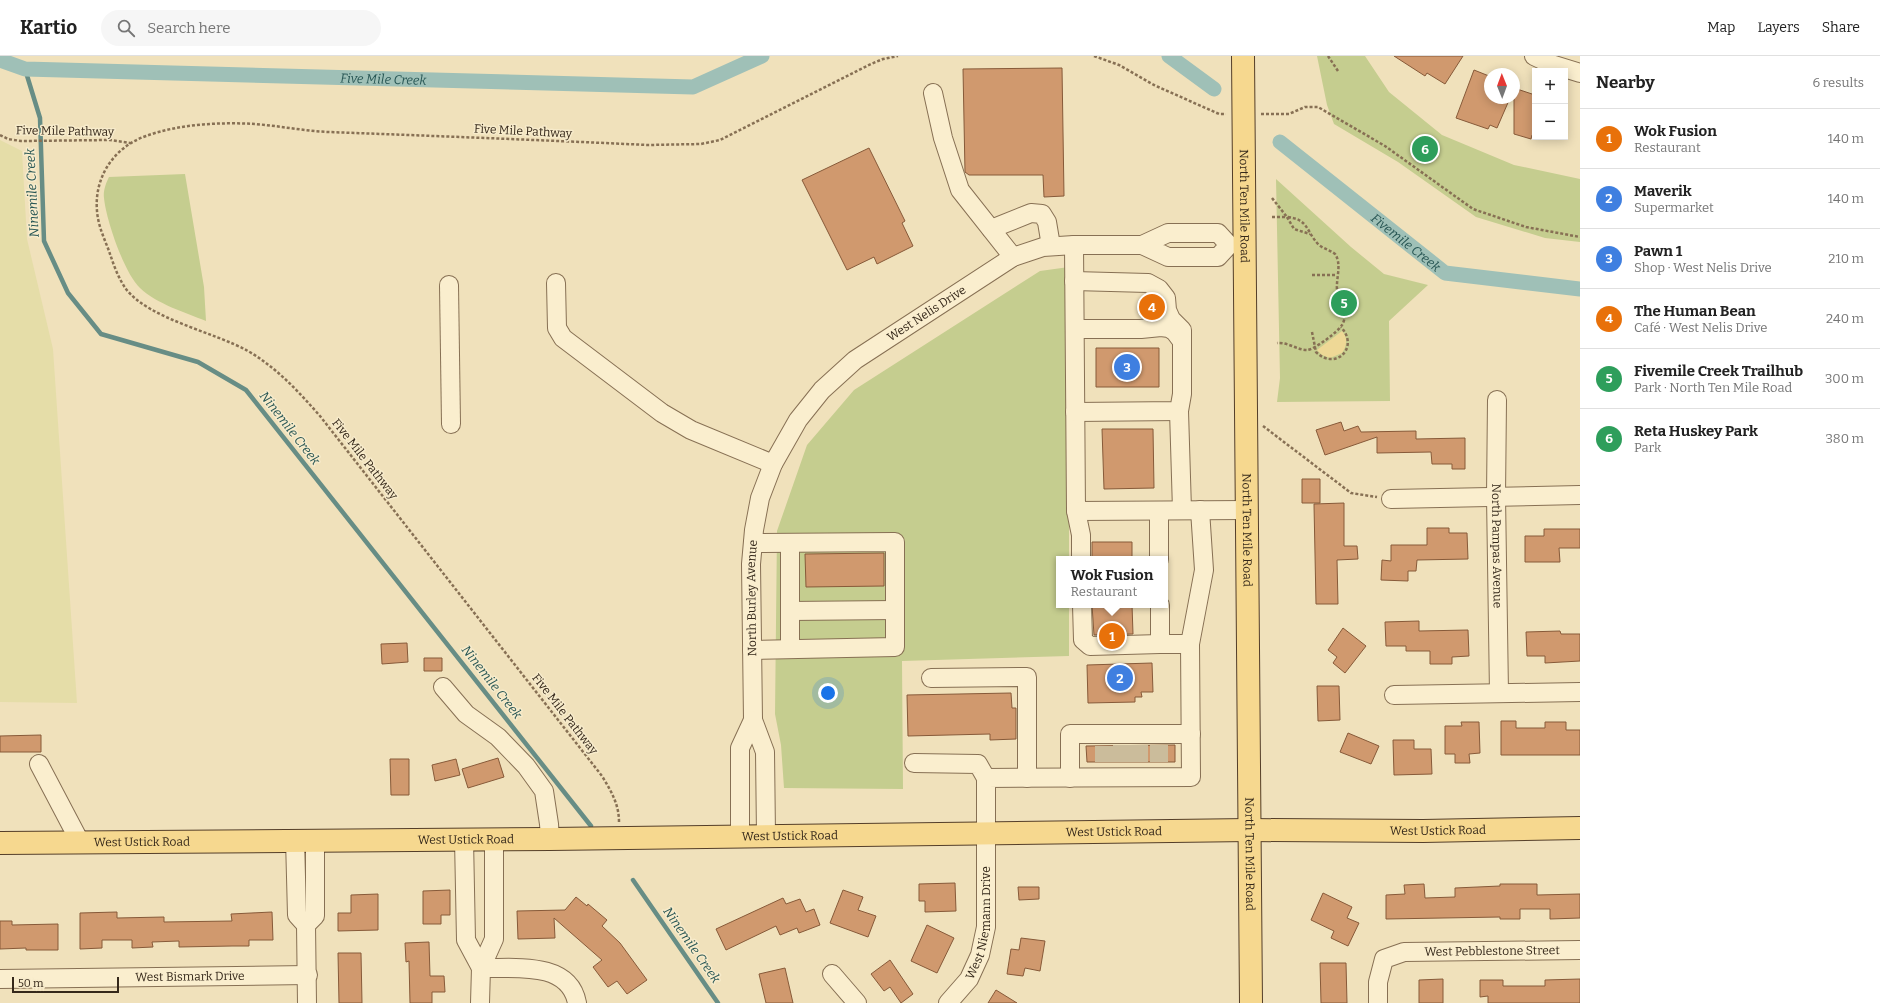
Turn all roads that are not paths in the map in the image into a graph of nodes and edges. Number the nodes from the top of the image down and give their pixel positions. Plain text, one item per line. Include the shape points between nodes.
1 (1243, 56) edge
2 (1534, 56) edge
3 (1580, 73) edge
4 (933, 93) dead end
5 (991, 229) junction
6 (1074, 245) junction
7 (1142, 245) junction
8 (1237, 245) junction
9 (1051, 246) junction
10 (1013, 256) junction
11 (1074, 281) junction
12 (556, 284) dead end
13 (449, 285) dead end
14 (1159, 289) junction
15 (1161, 327) junction
16 (1075, 329) junction
17 (1182, 341) junction
18 (1497, 400) dead end
19 (1179, 411) junction
20 (1075, 412) junction
21 (451, 424) dead end
22 (770, 471) junction
23 (1580, 495) edge
24 (1496, 496) junction
25 (1391, 499) road end
26 (1182, 510) junction
27 (1200, 510) junction
28 (1247, 510) junction
29 (1076, 511) junction
30 (1159, 511) junction
31 (753, 543) junction
32 (790, 543) junction
33 (1081, 556) edge
34 (1159, 556) edge
35 (1082, 608) edge
36 (1160, 608) edge
37 (895, 610) junction
38 (790, 611) junction
39 (1160, 644) junction
40 (1190, 644) junction
41 (790, 648) junction
42 (752, 650) junction
43 (931, 678) dead end
44 (443, 687) dead end
45 (1580, 692) edge
46 (1499, 693) junction
47 (1394, 695) dead end
48 (753, 720) junction
49 (1191, 734) junction
50 (1159, 754) junction
51 (1104, 755) junction
52 (1131, 755) junction
53 (39, 764) dead end
54 (914, 764) dead end
55 (986, 778) junction
56 (1027, 778) junction
57 (1070, 778) junction
58 (1580, 828) edge
59 (1249, 830) junction
60 (986, 834) junction
61 (740, 835) junction
62 (766, 835) junction
63 (550, 838) junction
64 (305, 839) junction
65 (464, 839) junction
66 (494, 839) junction
67 (80, 842) junction
68 (0, 843) edge
69 (1580, 950) edge
70 (481, 968) junction
71 (832, 974) dead end
72 (308, 975) junction
73 (0, 979) edge
74 (307, 1003) edge
75 (480, 1003) edge
76 (577, 1003) edge
77 (857, 1003) edge
78 (948, 1003) edge
79 (1251, 1003) edge
80 (1378, 1003) edge

1 - 8 main road, North Ten Mile Road
2 - 3 street
4 - 5 street via 943,138 960,190
5 - 9 street via 1032,213 1042,214 1047,222
5 - 10 street
6 - 7 street, West Nelis Drive
6 - 9 street, West Nelis Drive
6 - 11 street
7 - 8 street, West Nelis Drive via 1168,233 1218,233
7 - 8 street, West Nelis Drive via 1168,257 1218,257
8 - 28 main road, North Ten Mile Road via 1246,419
9 - 10 street, West Nelis Drive
10 - 22 street, West Nelis Drive via 855,360 822,390 798,420
11 - 14 street via 1148,283
11 - 16 street
12 - 22 street via 557,328 563,338 662,412
13 - 21 street
14 - 15 street via 1162,296
14 - 17 street via 1166,298 1171,319 1182,330
15 - 16 street
15 - 17 street via 1169,328
16 - 20 street
17 - 19 street via 1182,394
18 - 24 street, North Pampas Avenue
19 - 20 street
19 - 26 street
20 - 29 street
22 - 31 street, North Burley Avenue via 760,498
23 - 24 street
24 - 25 street
24 - 46 street, North Pampas Avenue
26 - 27 street
26 - 30 street
27 - 28 street
27 - 40 street via 1204,570
28 - 59 main road, North Ten Mile Road
29 - 30 street
29 - 33 street via 1081,535
30 - 34 street
31 - 32 street
31 - 42 street, North Burley Avenue
32 - 37 street via 895,542
32 - 38 street
35 - 39 street via 1083,640 1090,646
36 - 39 street
37 - 38 street
37 - 41 street via 895,647
38 - 41 street
39 - 40 street
40 - 49 street
41 - 42 street
42 - 48 street, North Burley Avenue
43 - 56 street via 1027,677
44 - 63 street via 466,714 498,737 526,766 544,791
45 - 46 street
46 - 47 street
48 - 61 street, North Burley Avenue via 740,748
48 - 62 street, North Burley Avenue via 765,752
49 - 50 street
49 - 50 street via 1191,777
50 - 52 street
50 - 52 street
51 - 52 street
51 - 52 street
51 - 57 street
51 - 57 street via 1070,734
53 - 67 street
54 - 55 street via 978,764
55 - 56 street
55 - 60 street, West Niemann Drive
56 - 57 street
58 - 59 main road, West Ustick Road via 1423,831
59 - 60 main road, West Ustick Road
59 - 79 main road, North Ten Mile Road
60 - 62 main road, West Ustick Road
60 - 78 street, West Niemann Drive via 986,927 980,955 969,979
61 - 62 main road, West Ustick Road
61 - 63 main road, West Ustick Road
63 - 66 main road, West Ustick Road
64 - 65 main road, West Ustick Road
64 - 67 main road, West Ustick Road
64 - 72 street via 297,915 306,925
65 - 66 main road, West Ustick Road
65 - 70 street via 466,940
66 - 70 street via 494,939
67 - 68 main road, West Ustick Road
69 - 80 street, West Pebblestone Street via 1404,952 1384,959 1378,982
70 - 75 street
70 - 76 street via 536,969 552,973 565,981 576,995
71 - 77 street
72 - 73 street, West Bismark Drive
72 - 74 street

